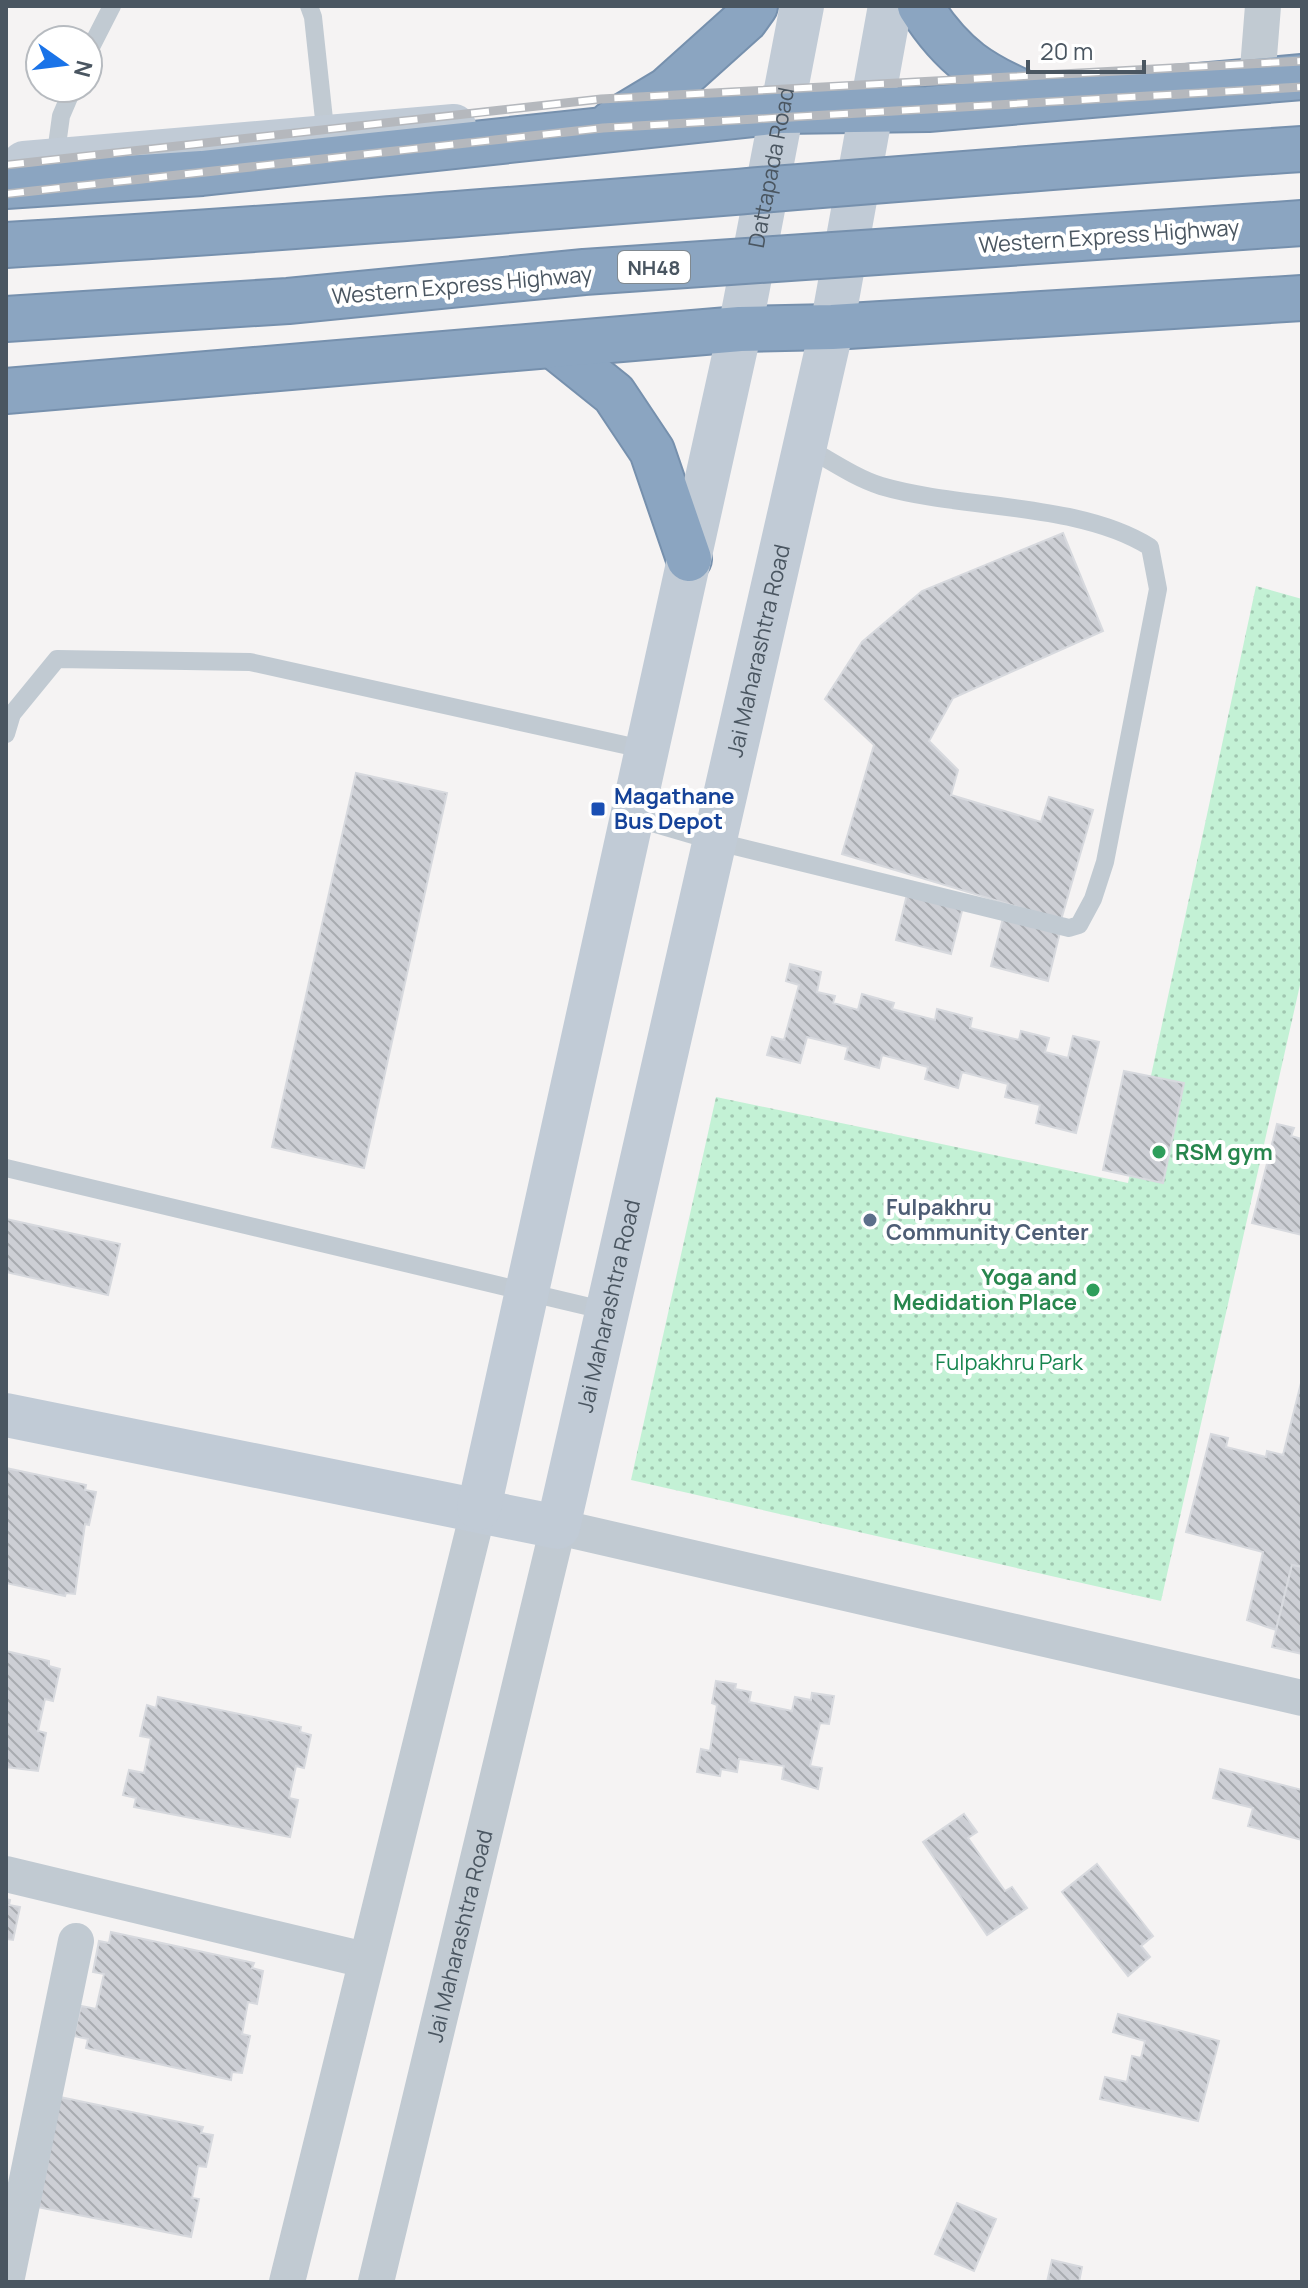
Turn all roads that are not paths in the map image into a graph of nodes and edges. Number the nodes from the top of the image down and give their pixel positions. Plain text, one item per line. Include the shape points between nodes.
1 (112, 6) edge
2 (309, 6) edge
3 (755, 6) edge
4 (802, 6) edge
5 (890, 6) edge
6 (920, 6) edge
7 (1263, 6) edge
8 (103, 24) edge
9 (1302, 77) edge
10 (1257, 81) junction
11 (1038, 99) junction
12 (66, 104) edge
13 (781, 111) junction
14 (870, 111) junction
15 (595, 131) junction
16 (327, 148) junction
17 (1302, 149) edge
18 (6, 164) edge
19 (53, 172) junction
20 (6, 186) edge
21 (1302, 223) edge
22 (6, 245) edge
23 (1302, 298) edge
24 (6, 319) edge
25 (832, 327) junction
26 (740, 329) junction
27 (553, 345) junction
28 (6, 391) edge
29 (804, 446) junction
30 (689, 559) junction
31 (6, 734) edge
32 (647, 750) junction
33 (632, 817) junction
34 (714, 841) junction
35 (6, 1168) edge
36 (527, 1294) junction
37 (607, 1311) junction
38 (6, 1415) edge
39 (479, 1508) junction
40 (558, 1527) junction
41 (1302, 1698) edge
42 (6, 1874) edge
43 (76, 1941) dead end
44 (365, 1960) junction
45 (6, 2282) edge
46 (287, 2282) edge
47 (376, 2282) edge

1 - 8 lane
2 - 16 lane
3 - 15 highway via 667,90
4 - 13 street, Dattapada Road
5 - 14 street, Jai Maharashtra Road
6 - 11 highway via 940,39 966,63
7 - 10 street
9 - 10 highway
10 - 11 highway
11 - 14 highway
12 - 19 lane
13 - 14 highway
13 - 15 highway
13 - 26 street, Dattapada Road
14 - 25 street, Jai Maharashtra Road
15 - 16 highway
16 - 19 highway
17 - 22 highway, bridge
18 - 19 street
19 - 20 highway
21 - 24 highway, Western Express Highway / NH48, bridge via 584,272 288,301
23 - 25 highway
25 - 26 highway
25 - 29 street, Jai Maharashtra Road
26 - 27 highway
26 - 30 street
27 - 28 highway
27 - 30 highway via 614,394 652,451
29 - 34 street, Jai Maharashtra Road
29 - 34 lane via 877,485 1090,523 1126,532 1150,547 1158,589 1105,862 1079,925 1069,928
30 - 32 street
31 - 32 lane via 12,714 57,659 250,662
32 - 33 street
33 - 34 lane
33 - 36 street
34 - 37 street, Jai Maharashtra Road
35 - 36 lane
36 - 37 lane
36 - 39 street
37 - 40 street, Jai Maharashtra Road
38 - 39 street
39 - 40 street
39 - 44 street
40 - 41 street
40 - 47 street, Jai Maharashtra Road
42 - 44 street
43 - 45 street
44 - 46 street

